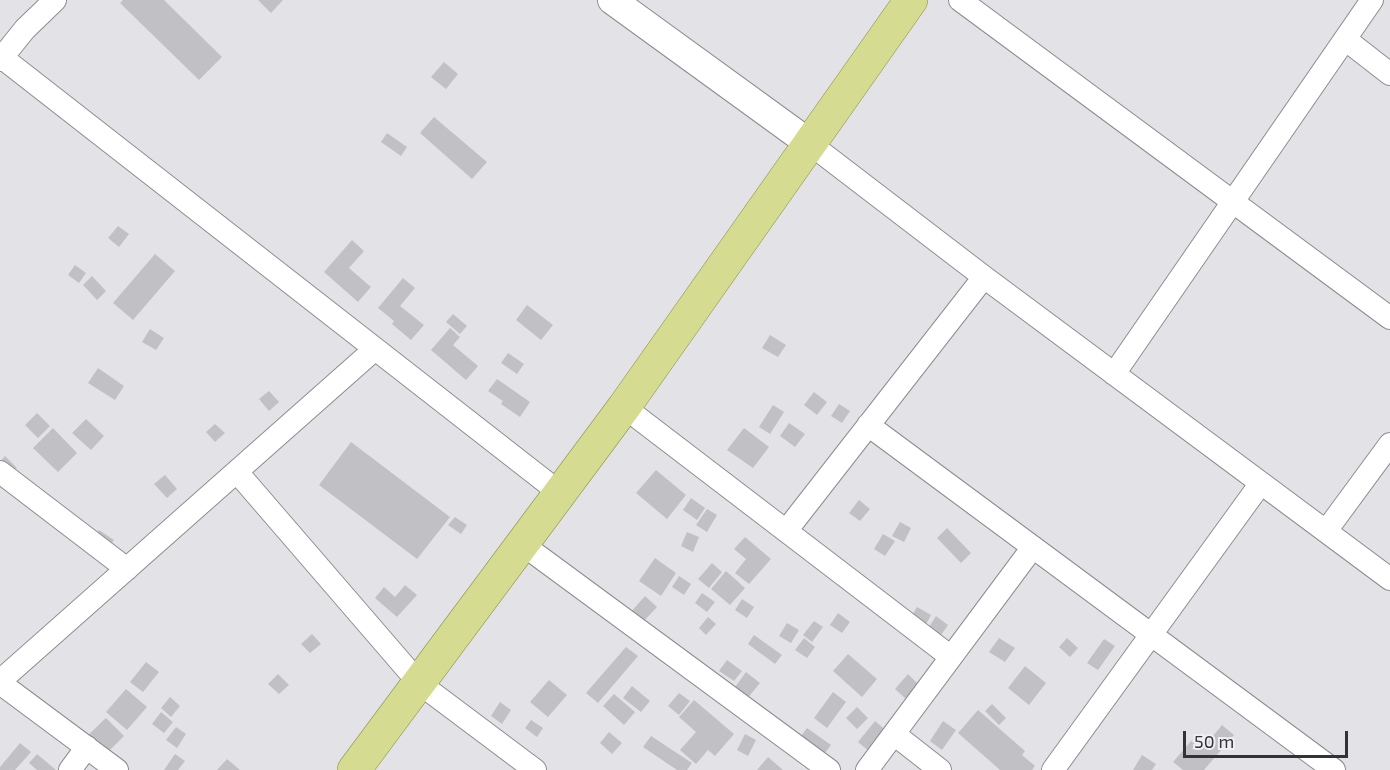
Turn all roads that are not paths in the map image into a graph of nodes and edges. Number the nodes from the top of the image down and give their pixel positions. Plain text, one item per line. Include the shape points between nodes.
1 (55, 0) edge
2 (612, 0) edge
3 (911, 0) edge
4 (960, 0) edge
5 (1372, 0) edge
6 (1345, 39) junction
7 (1, 58) edge
8 (1390, 74) edge
9 (809, 143) junction
10 (1232, 202) junction
11 (984, 277) junction
12 (1390, 318) edge
13 (375, 349) junction
14 (1114, 374) junction
15 (624, 407) junction
16 (868, 425) junction
17 (1390, 444) edge
18 (0, 472) edge
19 (237, 472) junction
20 (1261, 483) junction
21 (560, 493) junction
22 (786, 531) junction
23 (1326, 531) junction
24 (522, 544) junction
25 (1033, 547) junction
26 (128, 569) junction
27 (1390, 579) edge
28 (1151, 635) junction
29 (951, 657) junction
30 (0, 682) edge
31 (419, 682) junction
32 (894, 734) junction
33 (87, 747) junction
34 (70, 770) edge
35 (117, 770) edge
36 (354, 770) edge
37 (535, 770) edge
38 (829, 770) edge
39 (867, 770) edge
40 (940, 770) edge
41 (1053, 770) edge
42 (1334, 770) edge

1 - 7 street
2 - 9 street
3 - 9 main road
4 - 10 street
5 - 6 street
6 - 8 street
6 - 10 street
7 - 13 street
9 - 11 street
9 - 15 main road
10 - 12 street
10 - 14 street
11 - 14 street
11 - 16 street
13 - 19 street
13 - 21 street
14 - 20 street
15 - 21 main road
15 - 22 street
16 - 22 street
16 - 25 street
17 - 23 street
18 - 26 street
19 - 26 street
19 - 31 street
20 - 23 street
20 - 28 street
21 - 24 main road
22 - 29 street
23 - 27 street
24 - 31 main road
24 - 38 street
25 - 28 street
25 - 29 street
26 - 30 street
28 - 41 street
28 - 42 street
29 - 32 street
30 - 33 street
31 - 36 main road
31 - 37 street
32 - 39 street
32 - 40 street
33 - 34 street
33 - 35 street

